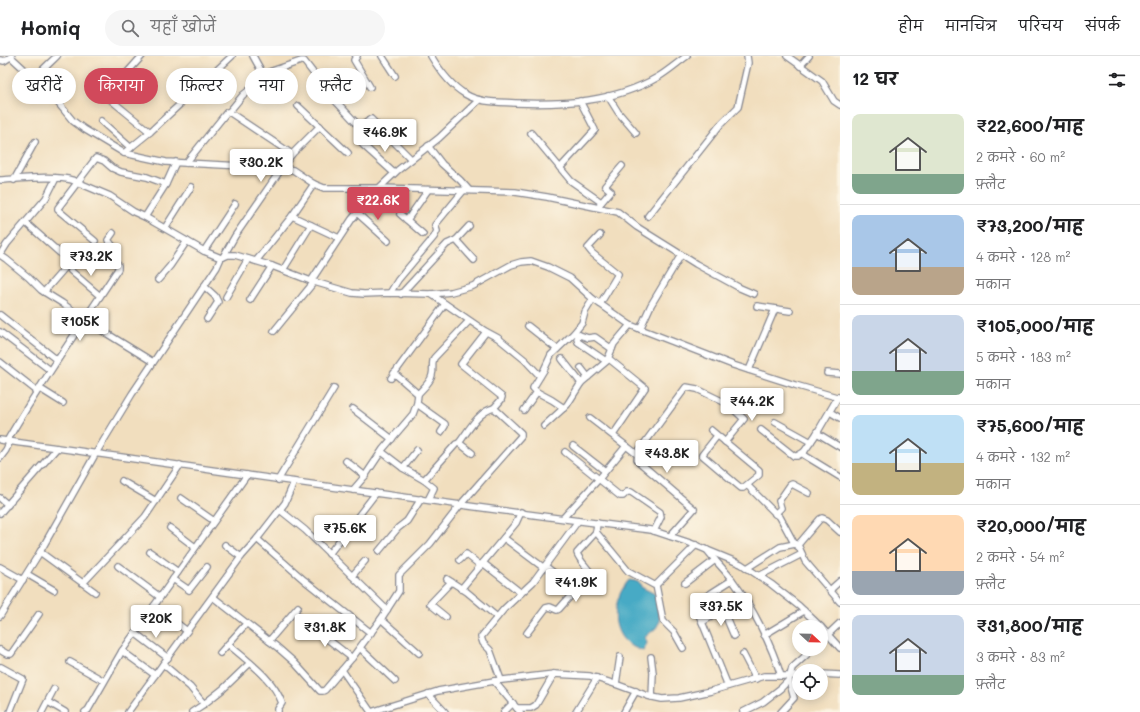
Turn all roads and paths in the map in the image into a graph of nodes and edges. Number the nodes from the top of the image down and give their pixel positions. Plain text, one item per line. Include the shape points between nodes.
1 (57, 56) edge
2 (142, 56) edge
3 (232, 56) edge
4 (253, 56) edge
5 (357, 56) edge
6 (382, 56) edge
7 (431, 56) edge
8 (687, 56) edge
9 (747, 56) edge
10 (787, 56) edge
11 (809, 56) edge
12 (11, 57) edge
13 (0, 60) edge
14 (800, 66) junction
15 (23, 68) edge
16 (44, 68) edge
17 (395, 76) dead end
18 (370, 87) dead end
19 (245, 93) edge
20 (608, 96) junction
21 (479, 100) junction
22 (580, 101) junction
23 (59, 104) edge
24 (840, 104) edge
25 (298, 106) dead end
26 (229, 112) junction
27 (101, 121) dead end
28 (320, 126) junction
29 (150, 132) junction
30 (531, 133) dead end
31 (636, 133) dead end
32 (35, 142) dead end
33 (363, 145) dead end
34 (428, 146) junction
35 (131, 148) junction
36 (124, 153) junction
37 (348, 153) dead end
38 (292, 154) junction
39 (411, 159) junction
40 (176, 162) junction
41 (186, 163) junction
42 (622, 166) dead end
43 (282, 168) junction
44 (560, 168) junction
45 (394, 173) junction
46 (56, 178) junction
47 (0, 180) edge
48 (14, 180) junction
49 (77, 182) junction
50 (166, 184) junction
51 (314, 184) junction
52 (191, 187) dead end
53 (378, 188) junction
54 (428, 190) junction
55 (466, 190) junction
56 (601, 202) junction
57 (235, 204) dead end
58 (598, 208) junction
59 (357, 213) junction
60 (400, 214) dead end
61 (292, 216) junction
62 (648, 216) dead end
63 (145, 217) junction
64 (407, 220) junction
65 (26, 223) junction
66 (311, 225) junction
67 (469, 226) dead end
68 (164, 228) junction
69 (113, 233) dead end
70 (423, 234) dead end
71 (600, 234) dead end
72 (339, 238) junction
73 (95, 240) dead end
74 (456, 240) junction
75 (187, 241) junction
76 (388, 241) dead end
77 (204, 251) junction
78 (0, 255) edge
79 (681, 255) junction
80 (222, 257) junction
81 (248, 259) junction
82 (474, 260) dead end
83 (256, 261) junction
84 (272, 266) junction
85 (283, 270) junction
86 (71, 271) dead end
87 (158, 280) dead end
88 (313, 282) junction
89 (204, 286) junction
90 (44, 292) junction
91 (390, 293) junction
92 (402, 294) junction
93 (431, 294) junction
94 (754, 294) dead end
95 (100, 296) junction
96 (226, 297) dead end
97 (593, 299) junction
98 (250, 300) dead end
99 (445, 304) junction
100 (600, 304) junction
101 (757, 306) dead end
102 (775, 308) junction
103 (790, 311) dead end
104 (0, 315) edge
105 (207, 319) dead end
106 (85, 320) junction
107 (469, 321) junction
108 (630, 325) junction
109 (528, 326) dead end
110 (640, 329) junction
111 (0, 332) edge
112 (274, 332) dead end
113 (486, 332) junction
114 (577, 334) junction
115 (557, 349) junction
116 (612, 349) junction
117 (562, 359) dead end
118 (58, 360) junction
119 (607, 360) junction
120 (153, 362) junction
121 (0, 363) edge
122 (581, 368) dead end
123 (50, 370) junction
124 (749, 370) junction
125 (827, 373) dead end
126 (840, 374) edge
127 (540, 376) junction
128 (588, 377) junction
129 (581, 383) junction
130 (334, 388) dead end
131 (38, 390) junction
132 (537, 392) junction
133 (418, 394) junction
134 (839, 397) edge
135 (63, 403) dead end
136 (417, 404) junction
137 (494, 408) junction
138 (564, 408) junction
139 (353, 409) dead end
140 (524, 410) dead end
141 (830, 412) junction
142 (590, 418) dead end
143 (840, 418) edge
144 (775, 422) dead end
145 (544, 426) dead end
146 (711, 430) dead end
147 (761, 430) dead end
148 (441, 432) dead end
149 (817, 433) junction
150 (613, 436) junction
151 (717, 436) junction
152 (392, 439) junction
153 (0, 440) edge
154 (9, 441) junction
155 (459, 442) junction
156 (725, 442) junction
157 (811, 442) junction
158 (573, 446) dead end
159 (626, 446) junction
160 (840, 447) edge
161 (57, 448) junction
162 (417, 450) dead end
163 (382, 452) junction
164 (565, 452) dead end
165 (804, 452) junction
166 (96, 453) junction
167 (472, 453) dead end
168 (638, 455) junction
169 (0, 458) edge
170 (346, 461) dead end
171 (180, 465) junction
172 (403, 468) junction
173 (605, 471) junction
174 (247, 475) junction
175 (365, 476) junction
176 (840, 477) edge
177 (599, 479) junction
178 (278, 480) junction
179 (424, 480) junction
180 (122, 481) dead end
181 (294, 482) junction
182 (748, 486) junction
183 (353, 490) junction
184 (376, 493) junction
185 (809, 494) dead end
186 (0, 498) edge
187 (181, 498) dead end
188 (421, 499) junction
189 (428, 500) junction
190 (156, 501) junction
191 (460, 504) junction
192 (8, 505) junction
193 (280, 510) junction
194 (0, 512) edge
195 (522, 512) junction
196 (775, 514) junction
197 (563, 518) junction
198 (214, 521) junction
199 (578, 521) junction
200 (597, 523) junction
201 (170, 528) dead end
202 (654, 531) junction
203 (596, 532) junction
204 (840, 532) edge
205 (670, 536) junction
206 (504, 538) junction
207 (257, 539) junction
208 (225, 545) dead end
209 (696, 545) junction
210 (796, 545) junction
211 (195, 547) junction
212 (707, 550) junction
213 (380, 551) dead end
214 (40, 552) junction
215 (150, 552) dead end
216 (329, 554) junction
217 (802, 554) junction
218 (241, 557) junction
219 (460, 560) dead end
220 (715, 560) junction
221 (365, 561) dead end
222 (482, 565) junction
223 (118, 566) dead end
224 (0, 567) edge
225 (208, 567) dead end
226 (545, 567) junction
227 (747, 568) junction
228 (178, 572) junction
229 (27, 574) junction
230 (352, 576) junction
231 (759, 576) junction
232 (173, 579) junction
233 (23, 580) junction
234 (732, 580) junction
235 (840, 581) edge
236 (83, 583) junction
237 (685, 583) dead end
238 (656, 585) junction
239 (595, 586) dead end
240 (461, 589) junction
241 (54, 590) dead end
242 (830, 590) junction
243 (95, 592) dead end
244 (521, 593) junction
245 (160, 597) junction
246 (213, 597) junction
247 (840, 602) edge
248 (154, 606) junction
249 (387, 610) junction
250 (804, 611) junction
251 (39, 614) dead end
252 (0, 616) edge
253 (446, 617) dead end
254 (497, 617) junction
255 (381, 620) junction
256 (814, 620) edge
257 (702, 622) junction
258 (840, 623) edge
259 (246, 624) junction
260 (187, 631) junction
261 (135, 633) junction
262 (371, 633) junction
263 (527, 633) dead end
264 (828, 634) joint
265 (734, 636) dead end
266 (764, 636) junction
267 (269, 641) junction
268 (228, 644) junction
269 (360, 648) junction
270 (683, 648) dead end
271 (840, 648) edge
272 (0, 650) edge
273 (122, 651) junction
274 (220, 653) dead end
275 (419, 653) dead end
276 (743, 654) dead end
277 (805, 656) edge
278 (620, 657) dead end
279 (651, 657) dead end
280 (168, 658) junction
281 (352, 658) junction
282 (70, 662) dead end
283 (250, 663) junction
284 (163, 664) junction
285 (2, 667) dead end
286 (342, 670) junction
287 (554, 674) junction
288 (828, 674) edge
289 (155, 675) junction
290 (840, 675) edge
291 (781, 676) junction
292 (792, 677) edge
293 (597, 678) junction
294 (756, 678) junction
295 (789, 678) junction
296 (501, 680) junction
297 (104, 681) junction
298 (395, 681) dead end
299 (494, 681) junction
300 (616, 684) junction
301 (728, 686) junction
302 (54, 689) dead end
303 (636, 692) junction
304 (428, 694) junction
305 (652, 697) junction
306 (48, 702) junction
307 (204, 704) junction
308 (517, 708) edge
309 (10, 712) edge
310 (42, 712) edge
311 (65, 712) edge
312 (85, 712) edge
313 (128, 712) edge
314 (192, 712) edge
315 (278, 712) edge
316 (371, 712) edge
317 (445, 712) edge
318 (504, 712) edge
319 (576, 712) edge
320 (624, 712) edge
321 (743, 712) edge
322 (781, 712) edge

1 - 16 street
2 - 29 street via 106,96
3 - 29 street
4 - 39 street via 263,74 304,61 359,126 371,119
5 - 18 street via 354,60
6 - 17 street
7 - 21 street via 454,86
8 - 20 street via 659,77
9 - 62 street via 748,63 738,107 720,125
10 - 14 street
11 - 14 street
12 - 13 street
12 - 15 street
14 - 24 street via 822,82 834,101
19 - 26 street
20 - 22 street
20 - 31 street
21 - 22 street via 531,104
21 - 34 street
22 - 44 street via 595,130
23 - 36 street via 73,121
25 - 28 street
26 - 38 street
26 - 41 street
27 - 35 street
28 - 37 street
28 - 38 street
29 - 35 street
30 - 44 street
32 - 48 street
33 - 45 street
34 - 39 street
34 - 55 street
35 - 36 street
36 - 40 street
38 - 43 street
39 - 45 street
40 - 41 street
40 - 50 street
41 - 43 street
42 - 56 street via 605,186 611,191
43 - 51 street via 293,170
43 - 80 street
44 - 56 street via 571,181
45 - 53 street
46 - 48 street
46 - 49 street
46 - 65 street via 46,198
47 - 48 street
49 - 50 street via 96,158 121,172
49 - 63 street via 110,196
49 - 73 street via 58,210
50 - 63 street
51 - 53 street via 324,188
51 - 61 street
52 - 68 street
53 - 54 street
53 - 59 street
54 - 55 street
54 - 64 street
55 - 58 street via 515,192
55 - 91 street via 435,225 437,231 434,238
56 - 58 street
57 - 77 street
58 - 79 street via 618,212 636,227
59 - 72 street
59 - 76 street
60 - 64 street
61 - 66 street
61 - 83 street
63 - 68 street
64 - 70 street
65 - 78 street
65 - 90 street via 70,262
66 - 72 street
66 - 85 street
67 - 74 street
68 - 75 street
69 - 95 street via 106,239 115,248 111,260 118,265 118,269
71 - 100 street via 588,248 618,274
72 - 88 street
74 - 82 street
74 - 92 street via 447,244
75 - 77 street
75 - 87 street
77 - 80 street
78 - 90 street
79 - 94 street
79 - 110 street via 651,305
80 - 81 street via 235,255
80 - 89 street
81 - 83 street
81 - 96 street
83 - 84 street
84 - 85 street
84 - 98 street
85 - 88 street
86 - 95 street
88 - 91 street via 352,293
88 - 112 street
89 - 105 street via 218,302
89 - 120 street
90 - 106 street
91 - 92 street
92 - 93 street
93 - 97 street via 473,286 511,265 531,261 570,278
93 - 99 street
95 - 106 street
97 - 100 street
97 - 114 street
99 - 107 street
99 - 133 street via 392,376
100 - 108 street
101 - 102 street
102 - 103 street
102 - 124 street
104 - 118 street
106 - 118 street
106 - 120 street
107 - 113 street
107 - 133 street via 434,358 431,379
108 - 110 street
108 - 116 street
109 - 115 street
110 - 124 street
111 - 123 street
113 - 127 street via 510,347
113 - 137 street via 461,364 502,397
114 - 115 street
114 - 116 street via 595,337
114 - 119 street via 578,342
115 - 127 street
116 - 119 street
117 - 129 street
118 - 123 street
119 - 128 street
119 - 150 street via 645,388
120 - 166 street
121 - 131 street
122 - 128 street
123 - 131 street
124 - 134 street
125 - 126 street
127 - 132 street via 533,388
128 - 129 street
129 - 138 street
130 - 178 street
131 - 135 street
131 - 154 street
132 - 138 street
132 - 140 street
133 - 136 street
134 - 141 street
136 - 148 street via 445,424
136 - 152 street via 413,414
137 - 155 street via 489,409 477,420
137 - 191 street via 521,433 521,436
138 - 145 street
139 - 152 street
141 - 143 street
141 - 149 street
142 - 150 street
144 - 157 street
146 - 151 street
147 - 165 street via 794,456
149 - 157 street
149 - 160 street
150 - 159 street
151 - 156 street
151 - 182 street via 702,455 741,488
152 - 163 street
153 - 154 street
154 - 161 street
154 - 169 street
155 - 167 street
155 - 179 street
156 - 168 street via 744,419 728,404 686,386
156 - 182 street via 759,470 759,475
157 - 165 street
158 - 173 street
159 - 168 street
159 - 173 street
161 - 166 street
161 - 192 street
162 - 172 street
163 - 172 street
163 - 175 street
164 - 177 street
165 - 176 street via 804,455
166 - 171 street
166 - 214 street
168 - 205 street via 639,462 694,509
170 - 175 street
171 - 174 street
171 - 190 street
172 - 179 street
173 - 177 street
174 - 178 street
174 - 198 street
175 - 183 street
177 - 197 street
177 - 202 street via 620,496 631,492 660,512 661,516
178 - 181 street
179 - 189 street via 434,488
180 - 190 street
181 - 183 street
181 - 193 street
182 - 196 street
183 - 184 street
184 - 188 street
184 - 216 street
185 - 196 street via 790,485 779,501 781,508
186 - 192 street
187 - 198 street
188 - 189 street
188 - 213 street via 407,521 398,528
189 - 191 street
190 - 236 street via 145,517
191 - 195 street
191 - 249 street via 430,544 398,578 400,588
192 - 194 street
193 - 207 street
193 - 216 street
195 - 197 street
195 - 206 street
196 - 210 street via 780,517
197 - 199 street
198 - 211 street
199 - 200 street
199 - 226 street
200 - 202 street
200 - 203 street
201 - 211 street
202 - 205 street
203 - 238 street via 628,571
203 - 239 street via 577,553 594,578
204 - 210 street via 822,518
205 - 209 street
206 - 222 street
206 - 226 street
207 - 218 street
207 - 262 street
208 - 218 street
209 - 212 street
209 - 238 street
210 - 217 street
210 - 227 street via 780,547
211 - 228 street
212 - 220 street
212 - 227 street
214 - 229 street
214 - 236 street
215 - 228 street
216 - 230 street
217 - 231 street
217 - 242 street
218 - 246 street
219 - 222 street via 466,554
220 - 234 street
220 - 237 street
221 - 230 street
222 - 240 street
222 - 244 street
223 - 245 street
224 - 233 street
225 - 232 street via 190,590
226 - 244 street
226 - 263 street via 573,588 574,592 559,609 546,608
227 - 231 street
228 - 232 street
229 - 233 street
229 - 241 street
230 - 249 street
231 - 250 street
232 - 245 street
233 - 252 street
234 - 257 street via 694,604
234 - 266 street via 746,600
235 - 242 street
236 - 243 street
238 - 270 street via 663,621 674,632
240 - 253 street via 449,580 430,604
240 - 254 street
242 - 247 street
244 - 254 street
245 - 248 street
246 - 259 street
246 - 260 street
248 - 260 street
248 - 261 street
249 - 255 street
250 - 256 street
250 - 266 street
251 - 272 street via 11,654
254 - 296 street via 480,637 490,650
255 - 262 street
255 - 275 street
257 - 265 street via 723,610
257 - 301 street
258 - 264 street
259 - 267 street
259 - 268 street
260 - 280 street
261 - 273 street
261 - 280 street
262 - 269 street
264 - 271 street
266 - 291 street
267 - 281 street via 296,609 308,624
267 - 286 street via 294,662 320,691 325,690
268 - 274 street
268 - 283 street
269 - 281 street
269 - 298 street
273 - 289 street
273 - 297 street
276 - 294 street
277 - 295 street via 794,665
278 - 300 street
279 - 305 street
280 - 284 street
281 - 286 street
282 - 297 street
283 - 307 street
283 - 315 street via 266,679 281,701
284 - 289 street
284 - 307 street via 190,687
285 - 309 street via 23,679
286 - 316 street
287 - 293 street
287 - 296 street
287 - 308 street via 536,705 531,708
288 - 290 street
289 - 313 street
291 - 294 street
291 - 295 street
292 - 295 street
293 - 300 street
293 - 319 street
294 - 301 street
295 - 321 street via 763,702
295 - 322 street via 794,698
296 - 299 street
297 - 312 street
299 - 304 street
299 - 308 street
300 - 303 street
301 - 305 street via 680,698
302 - 306 street
303 - 305 street
303 - 320 street
304 - 316 street
304 - 317 street
306 - 310 street
306 - 311 street
307 - 314 street
308 - 318 street

